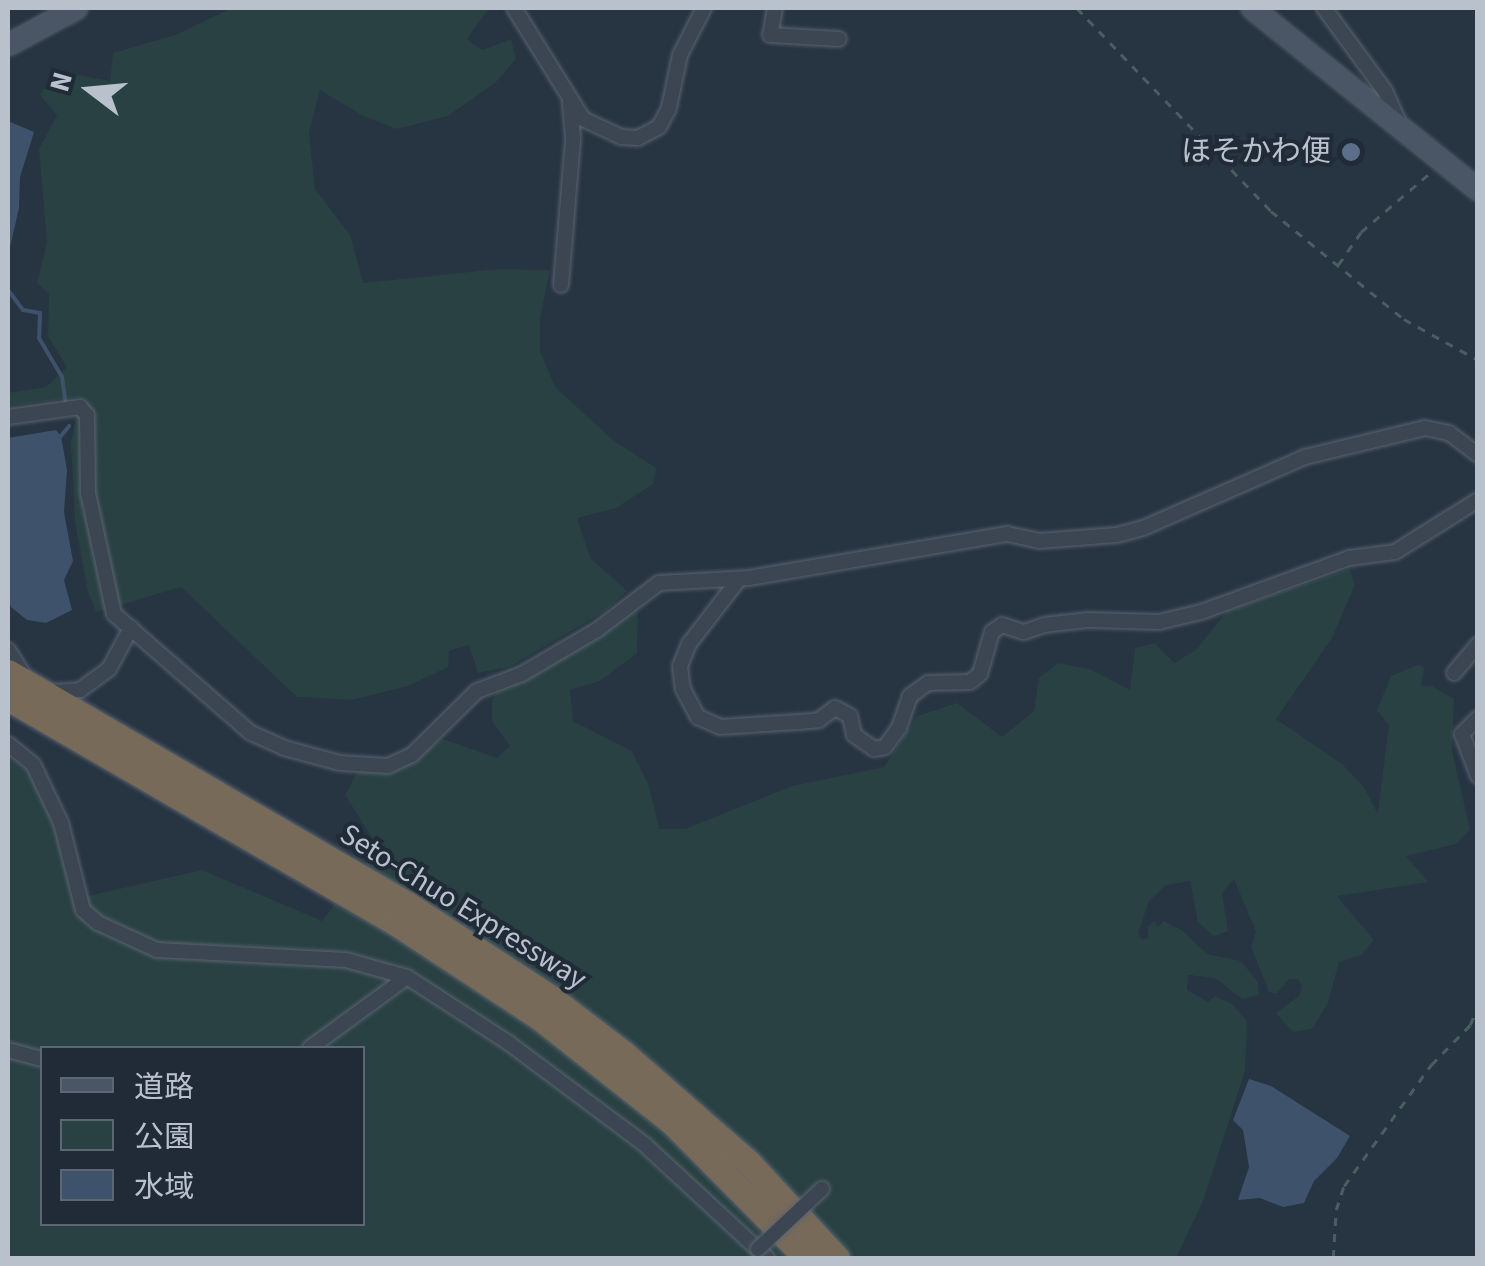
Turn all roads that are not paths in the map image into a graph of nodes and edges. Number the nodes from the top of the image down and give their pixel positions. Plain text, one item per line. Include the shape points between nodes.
1 (77, 8) edge
2 (514, 8) edge
3 (704, 8) edge
4 (775, 8) edge
5 (1252, 8) edge
6 (1324, 8) edge
7 (839, 40) dead end
8 (8, 45) edge
9 (570, 101) junction
10 (1401, 128) junction
11 (1478, 190) edge
12 (561, 285) dead end
13 (8, 416) edge
14 (1478, 455) edge
15 (1478, 500) edge
16 (740, 578) junction
17 (131, 628) junction
18 (1478, 644) edge
19 (8, 650) edge
20 (8, 672) edge
21 (1454, 672) dead end
22 (8, 698) edge
23 (1478, 718) edge
24 (8, 744) edge
25 (1478, 776) edge
26 (401, 914) junction
27 (407, 977) junction
28 (313, 1046) edge
29 (8, 1050) edge
30 (40, 1058) edge
31 (822, 1189) dead end
32 (762, 1254) edge
33 (807, 1258) edge
34 (836, 1258) edge

1 - 8 street
2 - 9 street
3 - 9 street via 680,55 659,127 638,138 621,137 583,119
4 - 7 street via 770,35
5 - 10 street
6 - 10 street via 1385,91
9 - 12 street
10 - 11 street
13 - 17 street via 80,406 87,414 88,493 107,593 114,614
14 - 16 street via 1449,434 1426,428 1305,457 1117,535 1039,541 994,535
15 - 16 street via 1396,552 1348,558 1202,612 1159,622 1088,620 1024,632 1002,626 992,632 980,674 970,682 928,683 910,696 885,747 874,749 854,735 850,716 834,708 819,720 798,722 720,726 698,717 680,666
16 - 17 street via 659,583 584,638 477,691 412,755 388,766 340,762 250,734
17 - 19 street via 110,668 80,690 61,694 37,687
18 - 21 street
20 - 26 highway, Seto-Chuo Expressway
22 - 26 highway, Seto-Chuo Expressway
23 - 25 street via 1462,734
24 - 27 street via 33,764 54,808 83,910 120,937 157,950 346,960
26 - 33 highway, Seto-Chuo Expressway via 610,1071 733,1180
26 - 34 highway, Seto-Chuo Expressway via 521,977 623,1052 748,1162
27 - 28 street
27 - 32 street via 644,1144
29 - 30 street
31 - 32 street, bridge

